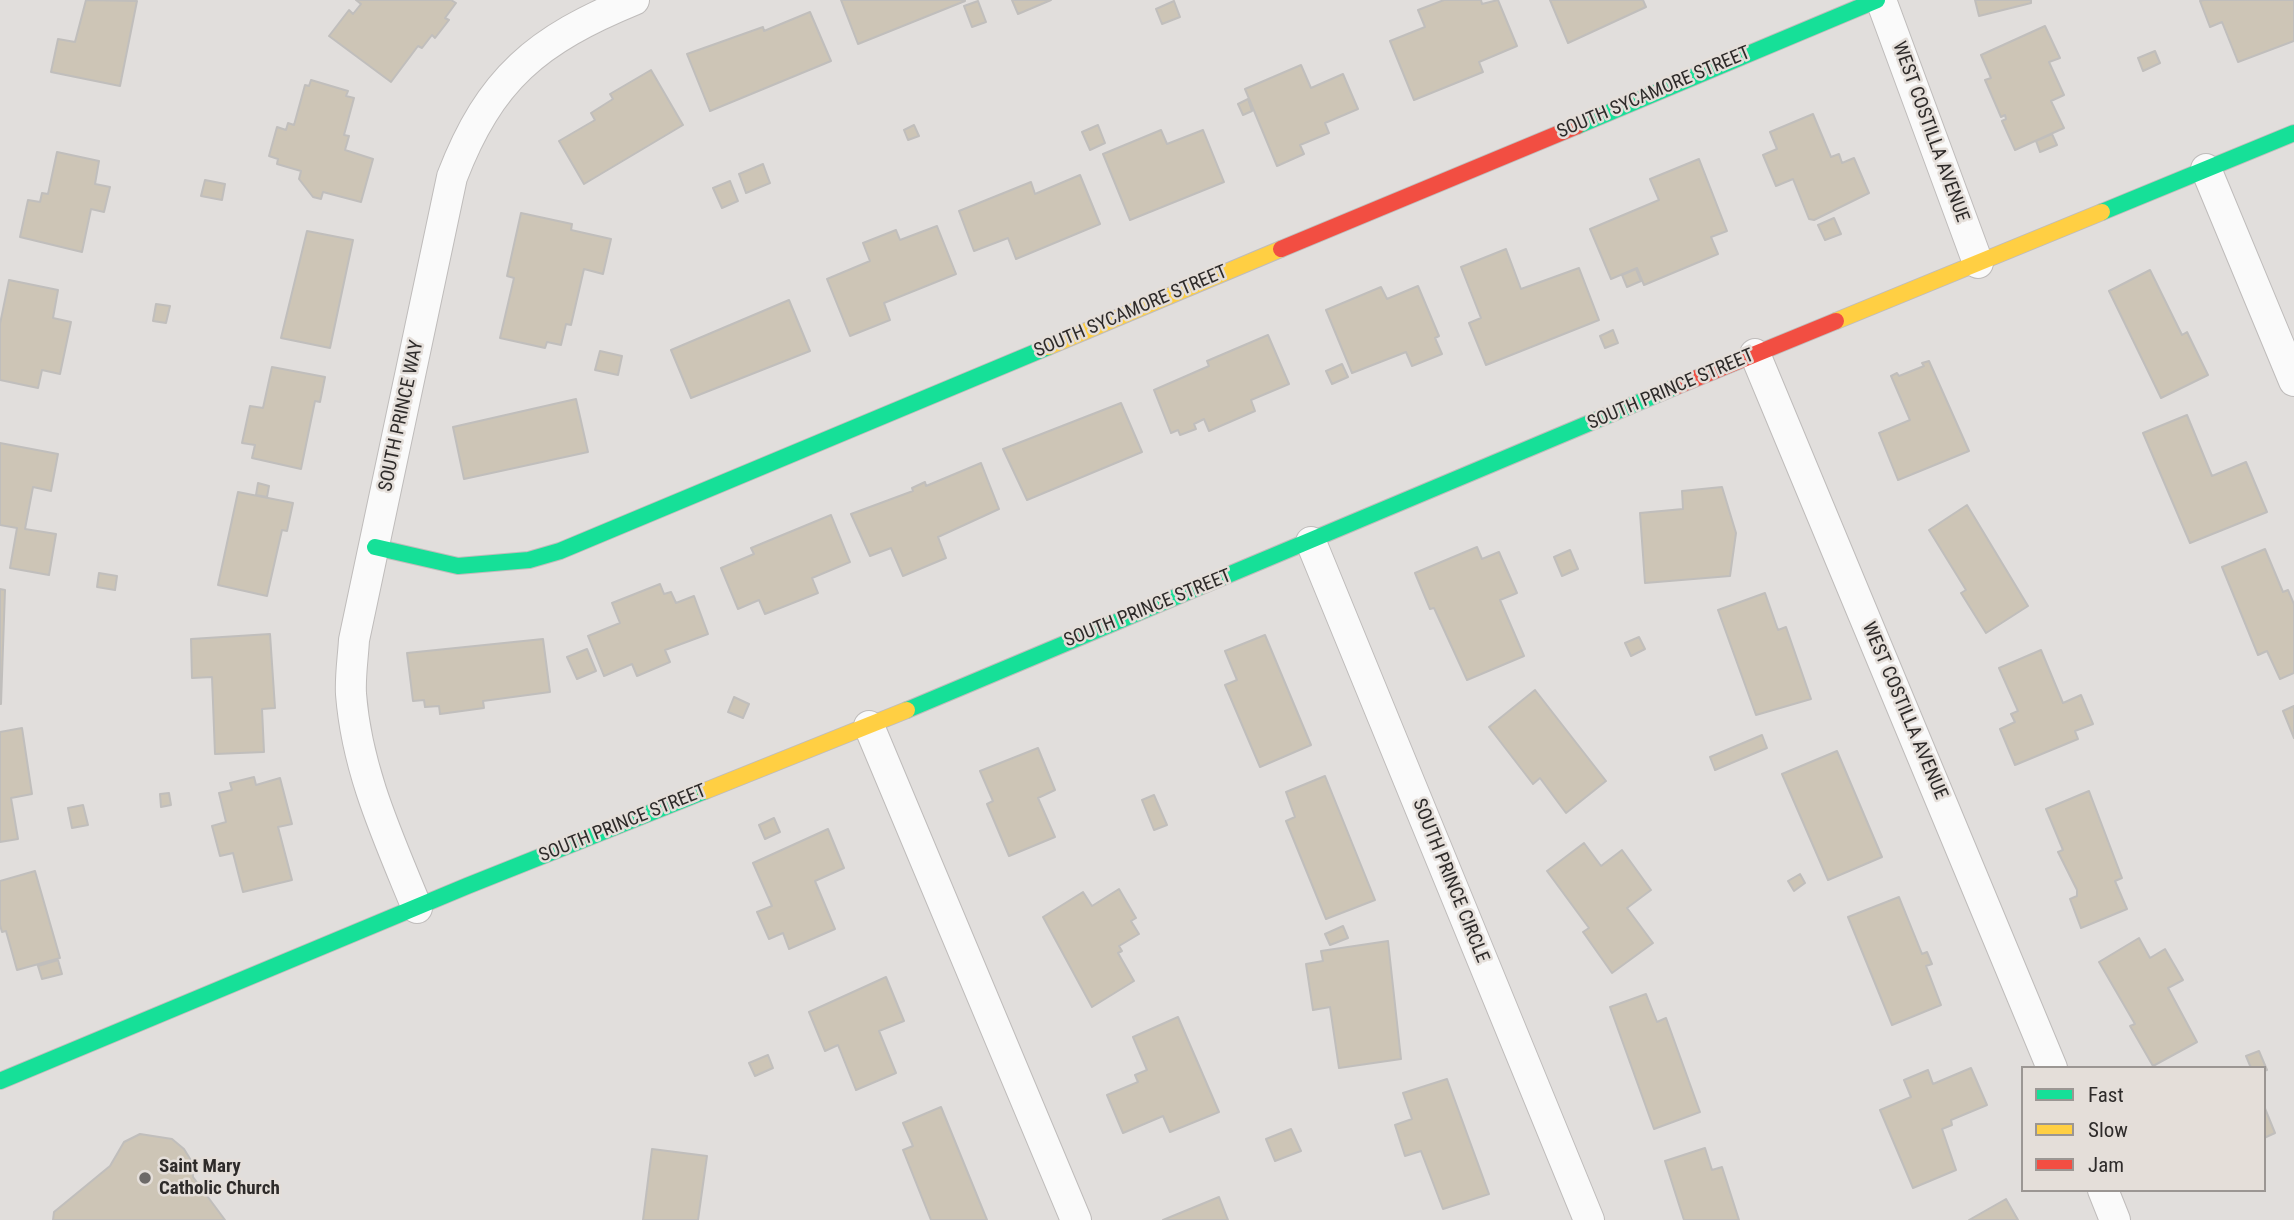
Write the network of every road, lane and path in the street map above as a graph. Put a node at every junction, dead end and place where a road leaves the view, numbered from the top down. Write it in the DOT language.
graph roads {
  1 [pos="634,0"];
  2 [pos="1879,0"];
  3 [pos="2294,133"];
  4 [pos="2206,169"];
  5 [pos="1978,263"];
  6 [pos="1755,354"];
  7 [pos="2294,380"];
  8 [pos="1311,542"];
  9 [pos="374,547"];
  10 [pos="869,726"];
  11 [pos="417,908"];
  12 [pos="2051,1066"];
  13 [pos="0,1081"];
  14 [pos="2104,1192"];
  15 [pos="1076,1220"];
  16 [pos="1589,1220"];
  17 [pos="2115,1220"];
  1 -- 9 [label="street, SOUTH PRINCE WAY"];
  2 -- 5 [label="street, WEST COSTILLA AVENUE"];
  2 -- 9 [label="street, SOUTH SYCAMORE STREET"];
  3 -- 4 [label="street, SOUTH PRINCE STREET"];
  4 -- 5 [label="street, SOUTH PRINCE STREET"];
  4 -- 7 [label="street"];
  5 -- 6 [label="street, SOUTH PRINCE STREET"];
  6 -- 8 [label="street, SOUTH PRINCE STREET"];
  6 -- 12 [label="street, WEST COSTILLA AVENUE"];
  8 -- 10 [label="street, SOUTH PRINCE STREET"];
  8 -- 16 [label="street, SOUTH PRINCE CIRCLE"];
  9 -- 11 [label="street, SOUTH PRINCE WAY"];
  10 -- 11 [label="street, SOUTH PRINCE STREET"];
  10 -- 15 [label="street"];
  11 -- 13 [label="street, SOUTH PRINCE STREET"];
  14 -- 17 [label="street"];
}
